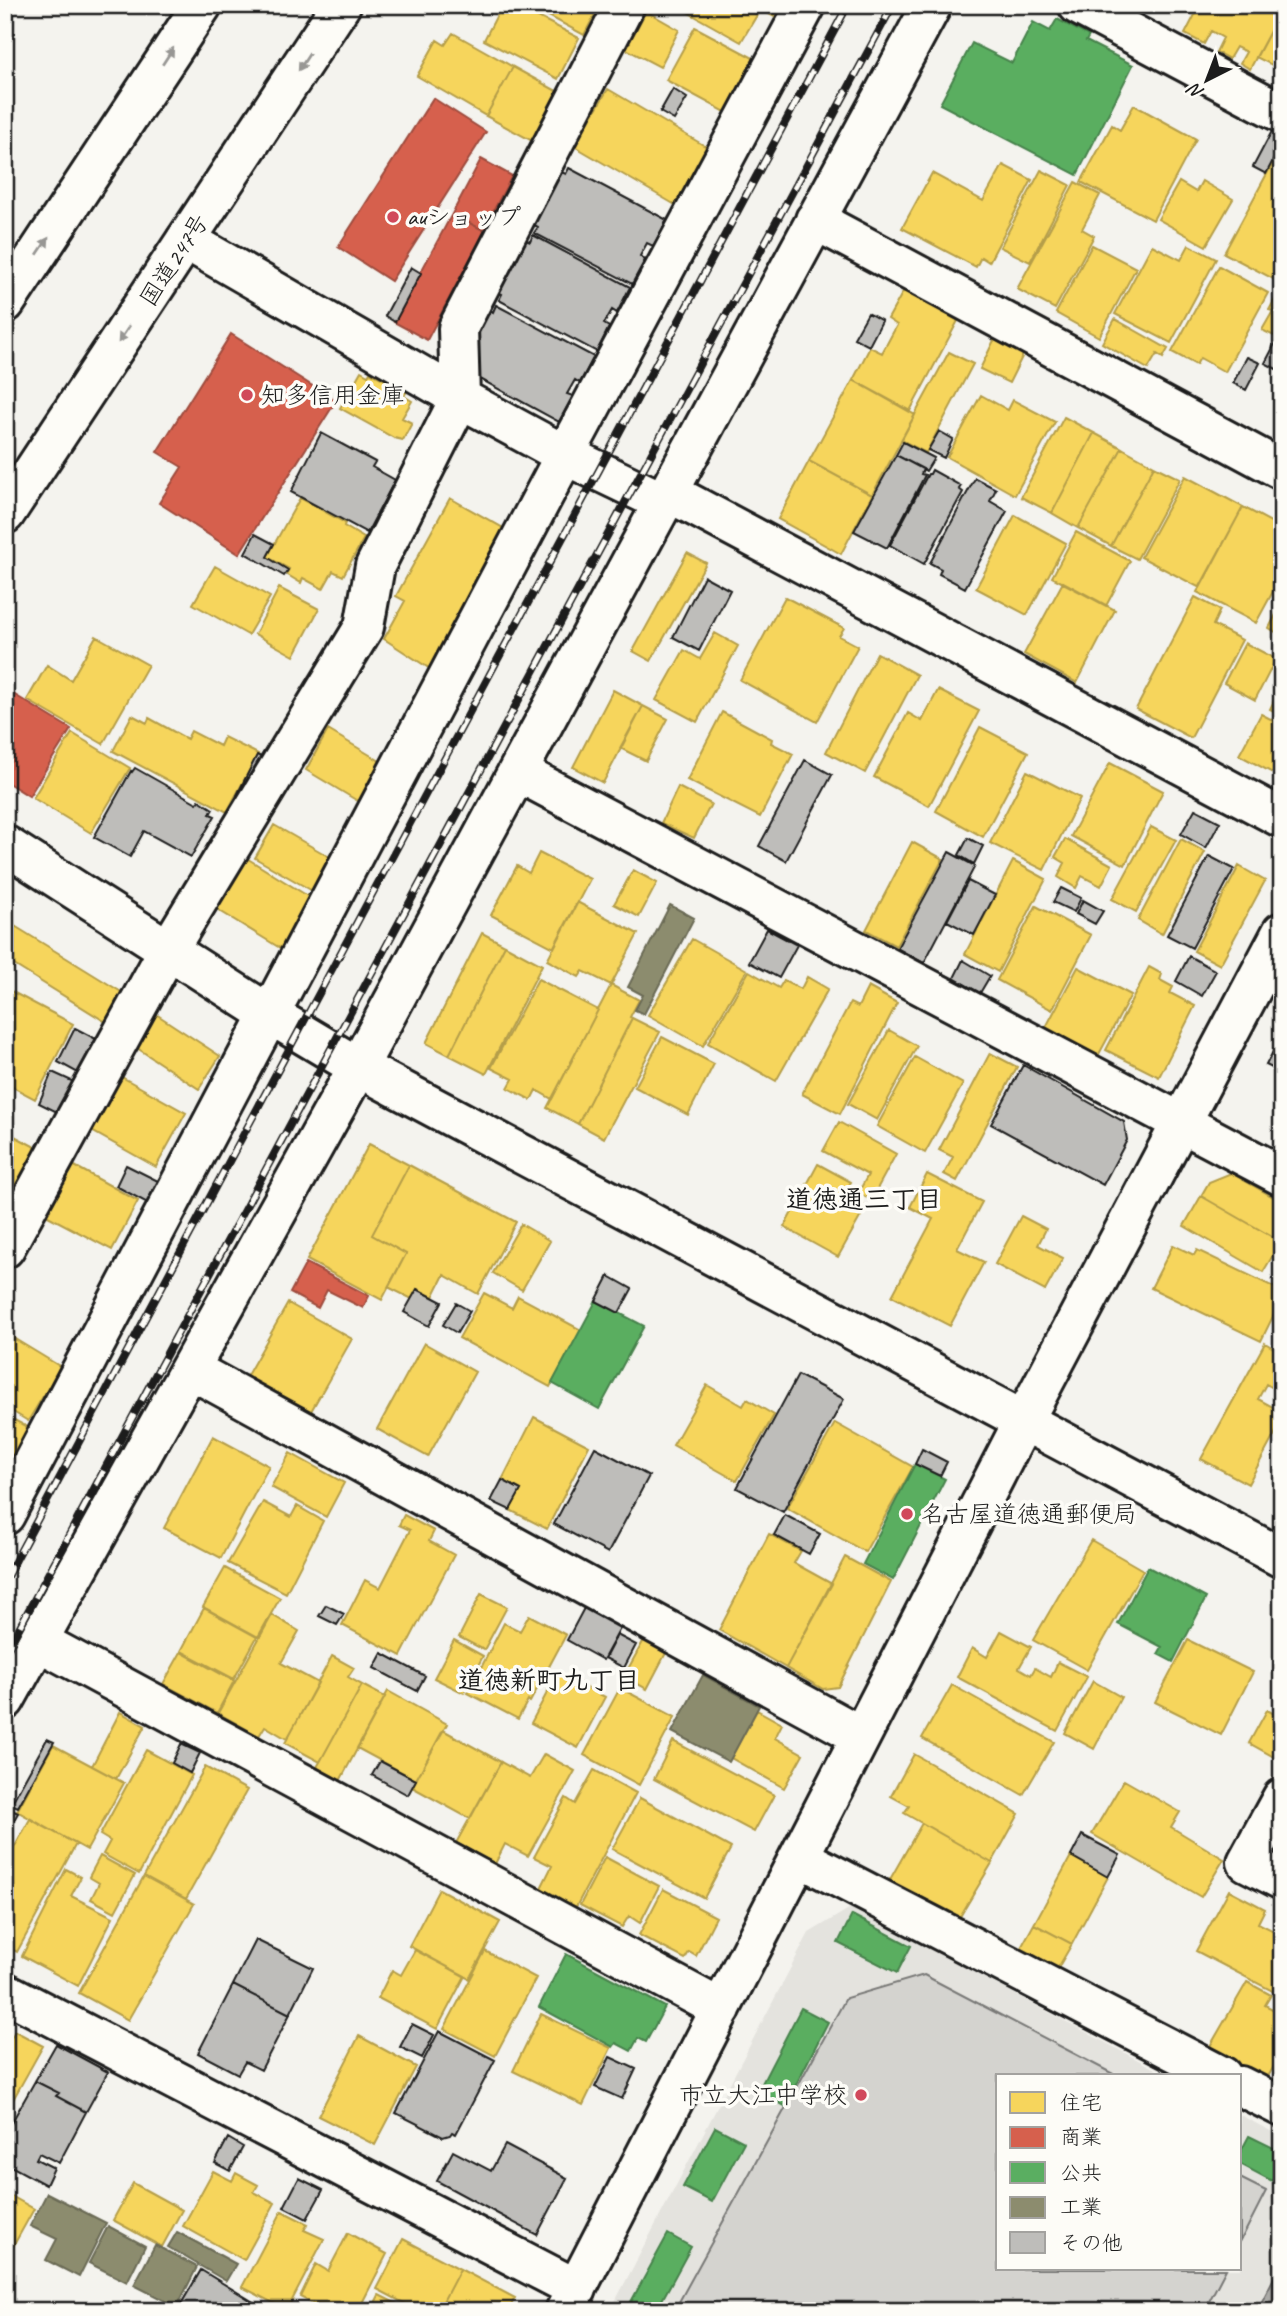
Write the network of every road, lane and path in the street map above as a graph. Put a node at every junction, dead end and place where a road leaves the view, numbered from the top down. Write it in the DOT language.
graph roads {
  1 [pos="202,5"];
  2 [pos="341,5"];
  3 [pos="625,5"];
  4 [pos="806,5"];
  5 [pos="932,5"];
  6 [pos="1078,5"];
  7 [pos="1282,113"];
  8 [pos="816,220"];
  9 [pos="186,240"];
  10 [pos="5,303"];
  11 [pos="460,398"];
  12 [pos="565,455"];
  13 [pos="1282,470"];
  14 [pos="666,497"];
  15 [pos="5,514"];
  16 [pos="518,772"];
  17 [pos="1282,818"];
  18 [pos="5,845"];
  19 [pos="1282,932"];
  20 [pos="168,950"];
  21 [pos="269,1014"];
  22 [pos="358,1067"];
  23 [pos="1181,1123"];
  24 [pos="1282,1176"];
  25 [pos="5,1248"];
  26 [pos="190,1368"];
  27 [pos="1024,1420"];
  28 [pos="5,1515"];
  29 [pos="1282,1558"];
  30 [pos="38,1641"];
  31 [pos="5,1700"];
  32 [pos="861,1736"];
  33 [pos="1282,1798"];
  34 [pos="799,1857"];
  35 [pos="1282,1881"];
  36 [pos="5,1992"];
  37 [pos="721,2009"];
  38 [pos="1218,2074"];
  39 [pos="1242,2087"];
  40 [pos="1282,2107"];
  41 [pos="571,2300"];
  10 -- 1 [label="main road, one-way"];
  2 -- 9 [label="main road, 国道247号, one-way"];
  3 -- 11 [label="main road"];
  4 -- 12 [label="main road"];
  5 -- 8 [label="main road"];
  6 -- 7 [label="main road"];
  8 -- 13 [label="main road"];
  8 -- 14 [label="main road"];
  9 -- 11 [label="main road"];
  9 -- 15 [label="main road, 国道247号, one-way"];
  11 -- 12 [label="main road"];
  11 -- 20 [label="main road"];
  12 -- 14 [label="main road"];
  12 -- 21 [label="main road"];
  14 -- 16 [label="main road"];
  14 -- 17 [label="main road"];
  16 -- 22 [label="main road"];
  16 -- 23 [label="main road"];
  18 -- 20 [label="main road"];
  19 -- 23 [label="main road"];
  20 -- 21 [label="main road"];
  20 -- 25 [label="main road"];
  21 -- 22 [label="main road"];
  21 -- 28 [label="main road"];
  22 -- 26 [label="main road"];
  22 -- 27 [label="main road"];
  23 -- 24 [label="main road"];
  23 -- 27 [label="main road"];
  26 -- 30 [label="main road"];
  26 -- 32 [label="main road"];
  27 -- 29 [label="main road"];
  27 -- 32 [label="main road"];
  30 -- 31 [label="main road"];
  30 -- 37 [label="main road"];
  32 -- 34 [label="main road"];
  33 -- 35 [label="main road"];
  34 -- 37 [label="main road"];
  34 -- 38 [label="main road"];
  36 -- 41 [label="main road"];
  37 -- 41 [label="main road"];
  39 -- 40 [label="main road"];
}
